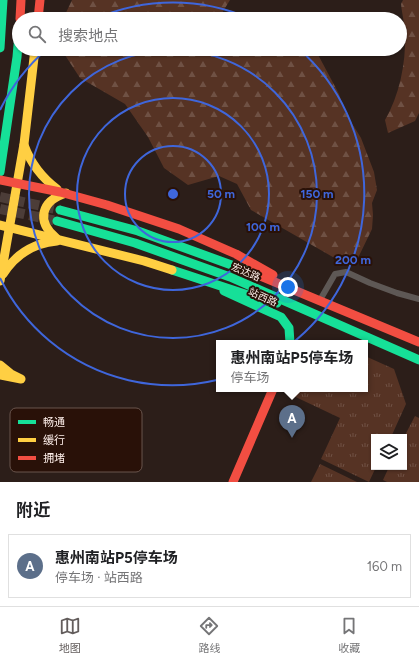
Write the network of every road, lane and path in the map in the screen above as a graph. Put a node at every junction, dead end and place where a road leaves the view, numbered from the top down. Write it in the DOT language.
graph roads {
  1 [pos="3,0"];
  2 [pos="21,0"];
  3 [pos="40,0"];
  4 [pos="20,12"];
  5 [pos="39,12"];
  6 [pos="2,17"];
  7 [pos="0,27"];
  8 [pos="0,48"];
  9 [pos="17,56"];
  10 [pos="34,56"];
  11 [pos="24,144"];
  12 [pos="0,172"];
  13 [pos="0,180"];
  14 [pos="18,183"];
  15 [pos="70,194"];
  16 [pos="60,210"];
  17 [pos="57,222"];
  18 [pos="5,226"];
  19 [pos="62,240"];
  20 [pos="0,279"];
  21 [pos="211,283"];
  22 [pos="306,294"];
  23 [pos="419,299"];
  24 [pos="320,300"];
  25 [pos="300,307"];
  26 [pos="290,340"];
  27 [pos="419,342"];
  28 [pos="419,360"];
  29 [pos="0,365"];
  30 [pos="0,375"];
  31 [pos="272,392"];
  32 [pos="233,482"];
  1 -- 6 [label="main road"];
  2 -- 4 [label="main road"];
  3 -- 5 [label="main road"];
  6 -- 7 [label="main road"];
  6 -- 8 [label="main road"];
  9 -- 12 [label="main road"];
  10 -- 11 [label="main road"];
  11 -- 14 [label="main road"];
  11 -- 15 [label="main road"];
  13 -- 14 [label="main road"];
  14 -- 15 [label="main road"];
  14 -- 18 [label="main road"];
  15 -- 19 [label="main road"];
  15 -- 22 [label="main road"];
  16 -- 22 [label="main road, 宏达路"];
  17 -- 25 [label="main road, 宏达路"];
  18 -- 19 [label="main road"];
  18 -- 20 [label="main road"];
  19 -- 20 [label="main road"];
  19 -- 21 [label="main road"];
  21 -- 25 [label="main road"];
  21 -- 26 [label="main road, 站西路"];
  22 -- 24 [label="main road, 宏达路"];
  23 -- 24 [label="street"];
  24 -- 27 [label="main road, 宏达路"];
  25 -- 28 [label="main road, 宏达路"];
  29 -- 30 [label="main road"];
  31 -- 32 [label="main road"];
}
